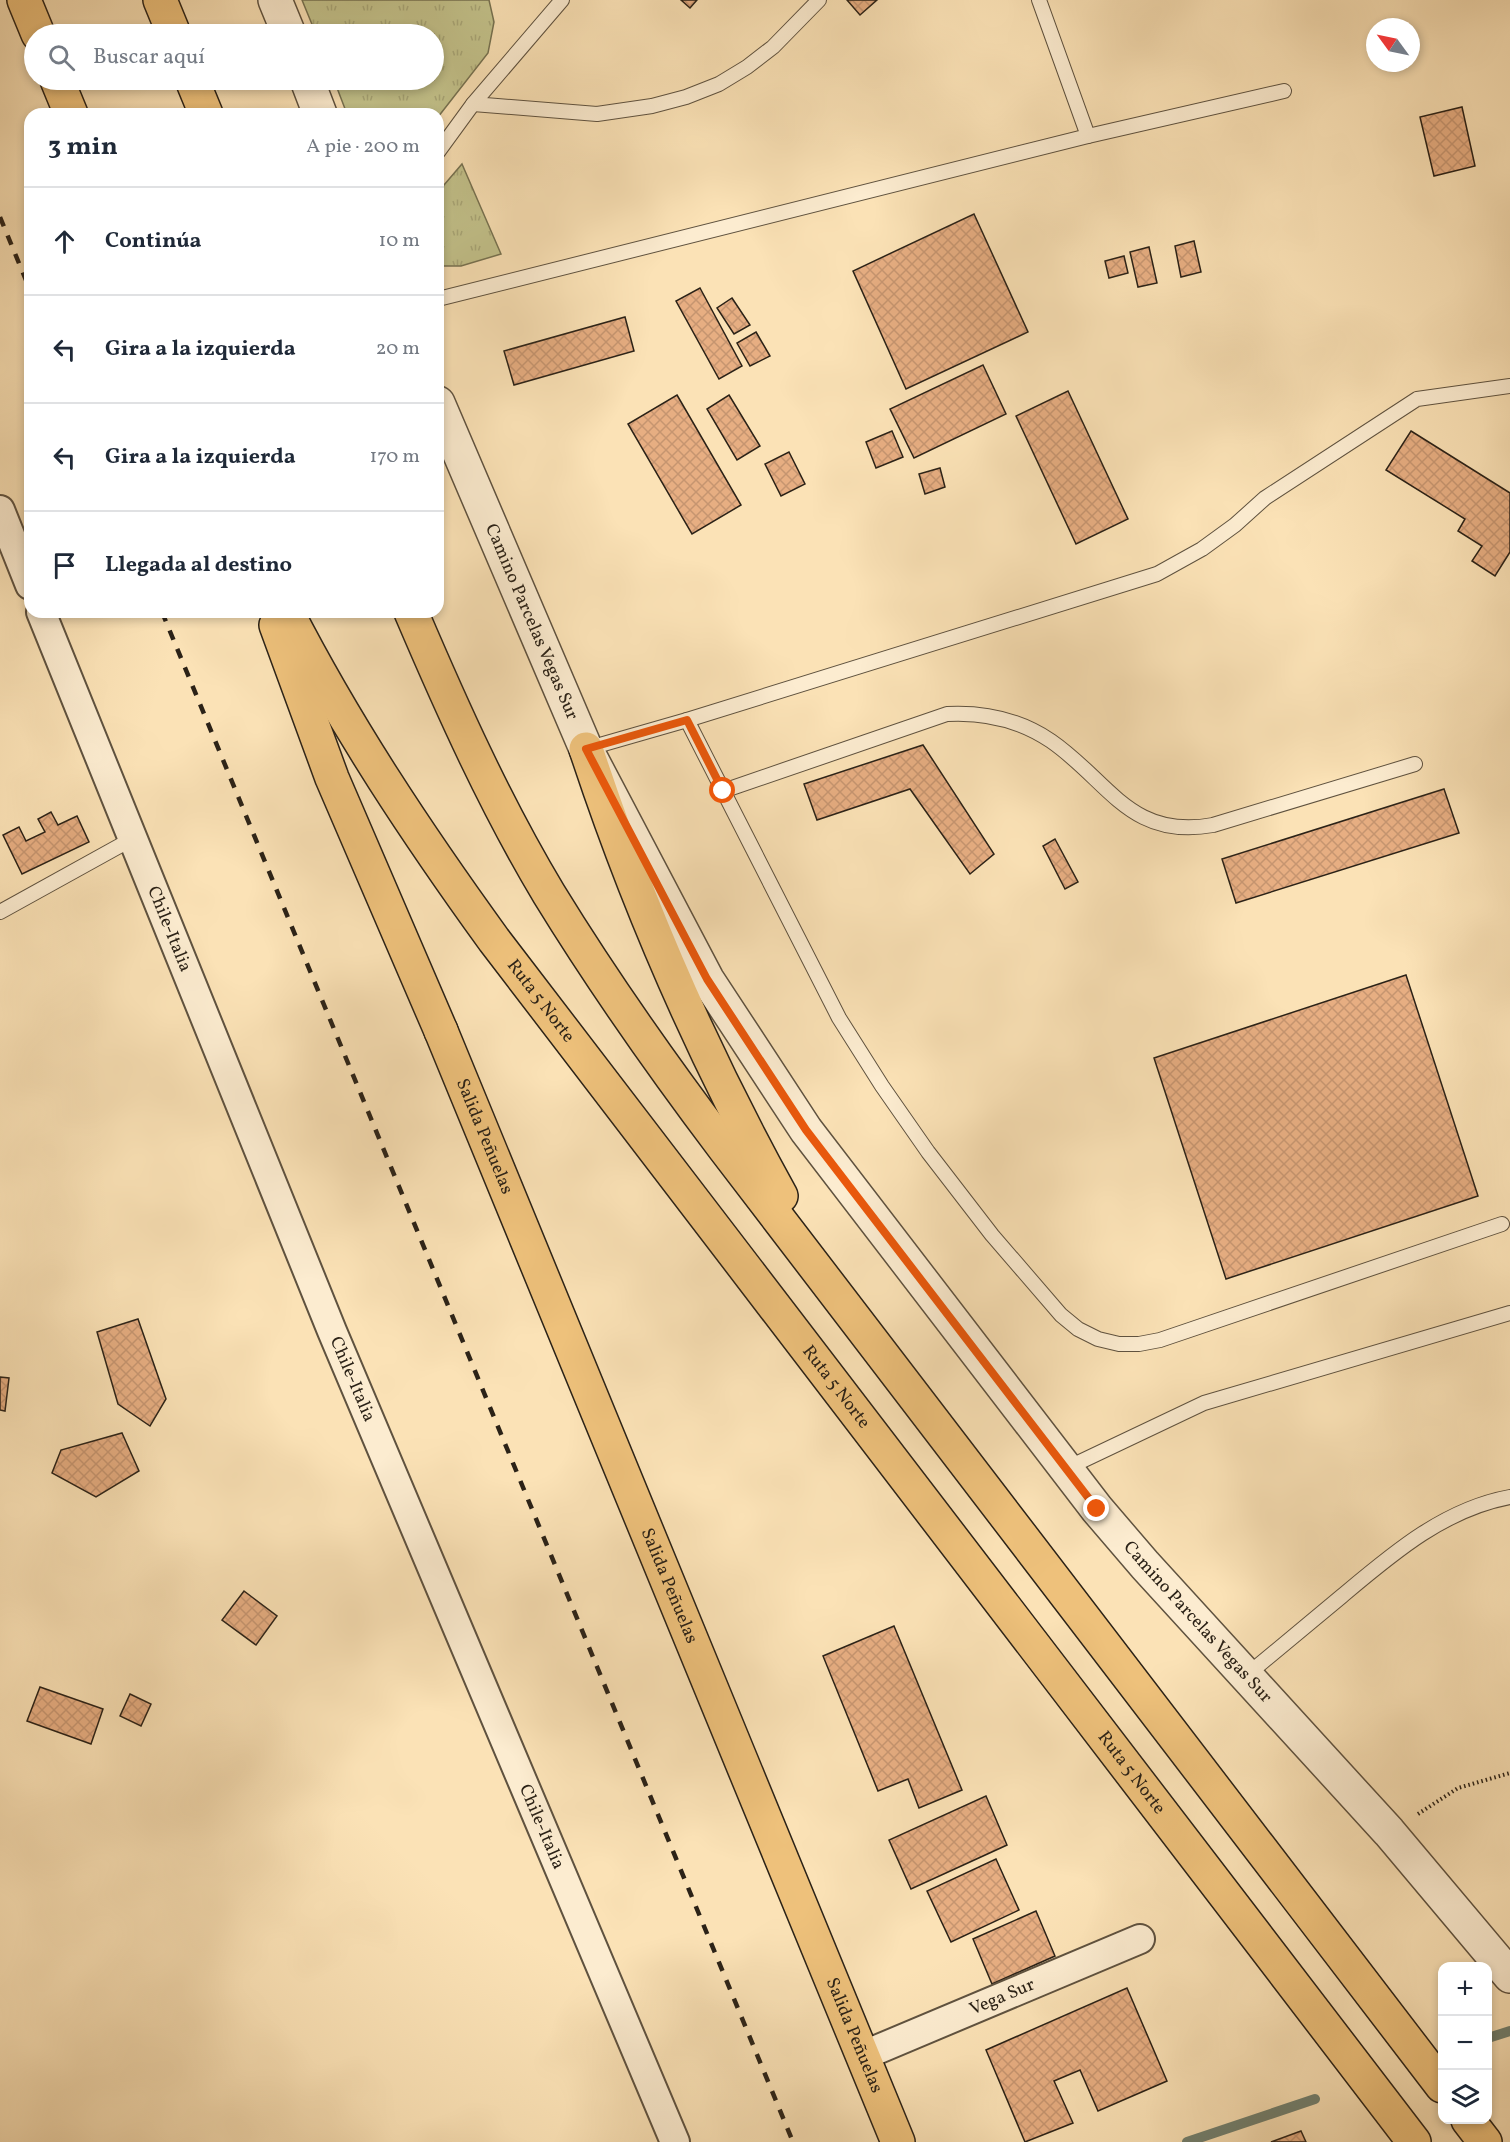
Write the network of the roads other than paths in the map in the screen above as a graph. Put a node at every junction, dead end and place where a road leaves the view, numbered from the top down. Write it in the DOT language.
graph roads {
  1 [pos="24,0"];
  2 [pos="160,0"];
  3 [pos="275,0"];
  4 [pos="562,0"];
  5 [pos="819,0"];
  6 [pos="1039,0"];
  7 [pos="34,24"];
  8 [pos="170,24"];
  9 [pos="285,24"];
  10 [pos="61,90"];
  11 [pos="196,90"];
  12 [pos="311,90"];
  13 [pos="1284,91"];
  14 [pos="473,104"];
  15 [pos="69,108"];
  16 [pos="204,108"];
  17 [pos="318,108"];
  18 [pos="1088,136"];
  19 [pos="444,144"];
  20 [pos="444,297"];
  21 [pos="1510,386"];
  22 [pos="444,417"];
  23 [pos="0,510"];
  24 [pos="24,570"];
  25 [pos="43,618"];
  26 [pos="274,618"];
  27 [pos="290,618"];
  28 [pos="414,618"];
  29 [pos="687,720"];
  30 [pos="586,749"];
  31 [pos="1415,764"];
  32 [pos="723,791"];
  33 [pos="132,839"];
  34 [pos="0,912"];
  35 [pos="1502,1224"];
  36 [pos="833,1290"];
  37 [pos="1510,1313"];
  38 [pos="1065,1469"];
  39 [pos="1510,1497"];
  40 [pos="1247,1675"];
  41 [pos="1140,1939"];
  42 [pos="1510,1976"];
  43 [pos="862,2056"];
  44 [pos="1438,2079"];
  45 [pos="1471,2124"];
  46 [pos="675,2142"];
  47 [pos="898,2142"];
  48 [pos="1414,2142"];
  49 [pos="1485,2142"];
  1 -- 7 [label="main road"];
  2 -- 8 [label="main road"];
  3 -- 9 [label="street"];
  4 -- 14 [label="lane"];
  5 -- 14 [label="lane"];
  6 -- 18 [label="lane"];
  10 -- 15 [label="main road"];
  11 -- 16 [label="main road"];
  12 -- 17 [label="street"];
  13 -- 18 [label="lane"];
  14 -- 19 [label="lane"];
  18 -- 20 [label="lane"];
  21 -- 29 [label="lane"];
  22 -- 30 [label="street, Camino Parcelas Vegas Sur"];
  23 -- 24 [label="street"];
  25 -- 33 [label="street, Chile-Italia"];
  26 -- 43 [label="main road, Salida Peñuelas"];
  27 -- 48 [label="main road, Ruta 5 Norte"];
  28 -- 36 [label="main road"];
  29 -- 30 [label="lane"];
  29 -- 32 [label="lane"];
  30 -- 36 [label="main road"];
  30 -- 38 [label="street, Camino Parcelas Vegas Sur"];
  31 -- 32 [label="lane"];
  32 -- 35 [label="lane"];
  33 -- 34 [label="lane"];
  33 -- 46 [label="street, Chile-Italia"];
  36 -- 44 [label="main road"];
  37 -- 38 [label="lane"];
  38 -- 40 [label="street, Camino Parcelas Vegas Sur"];
  39 -- 40 [label="lane"];
  40 -- 42 [label="street, Camino Parcelas Vegas Sur"];
  41 -- 43 [label="street, Vega Sur"];
  43 -- 47 [label="main road, Salida Peñuelas"];
  45 -- 49 [label="main road"];
}
